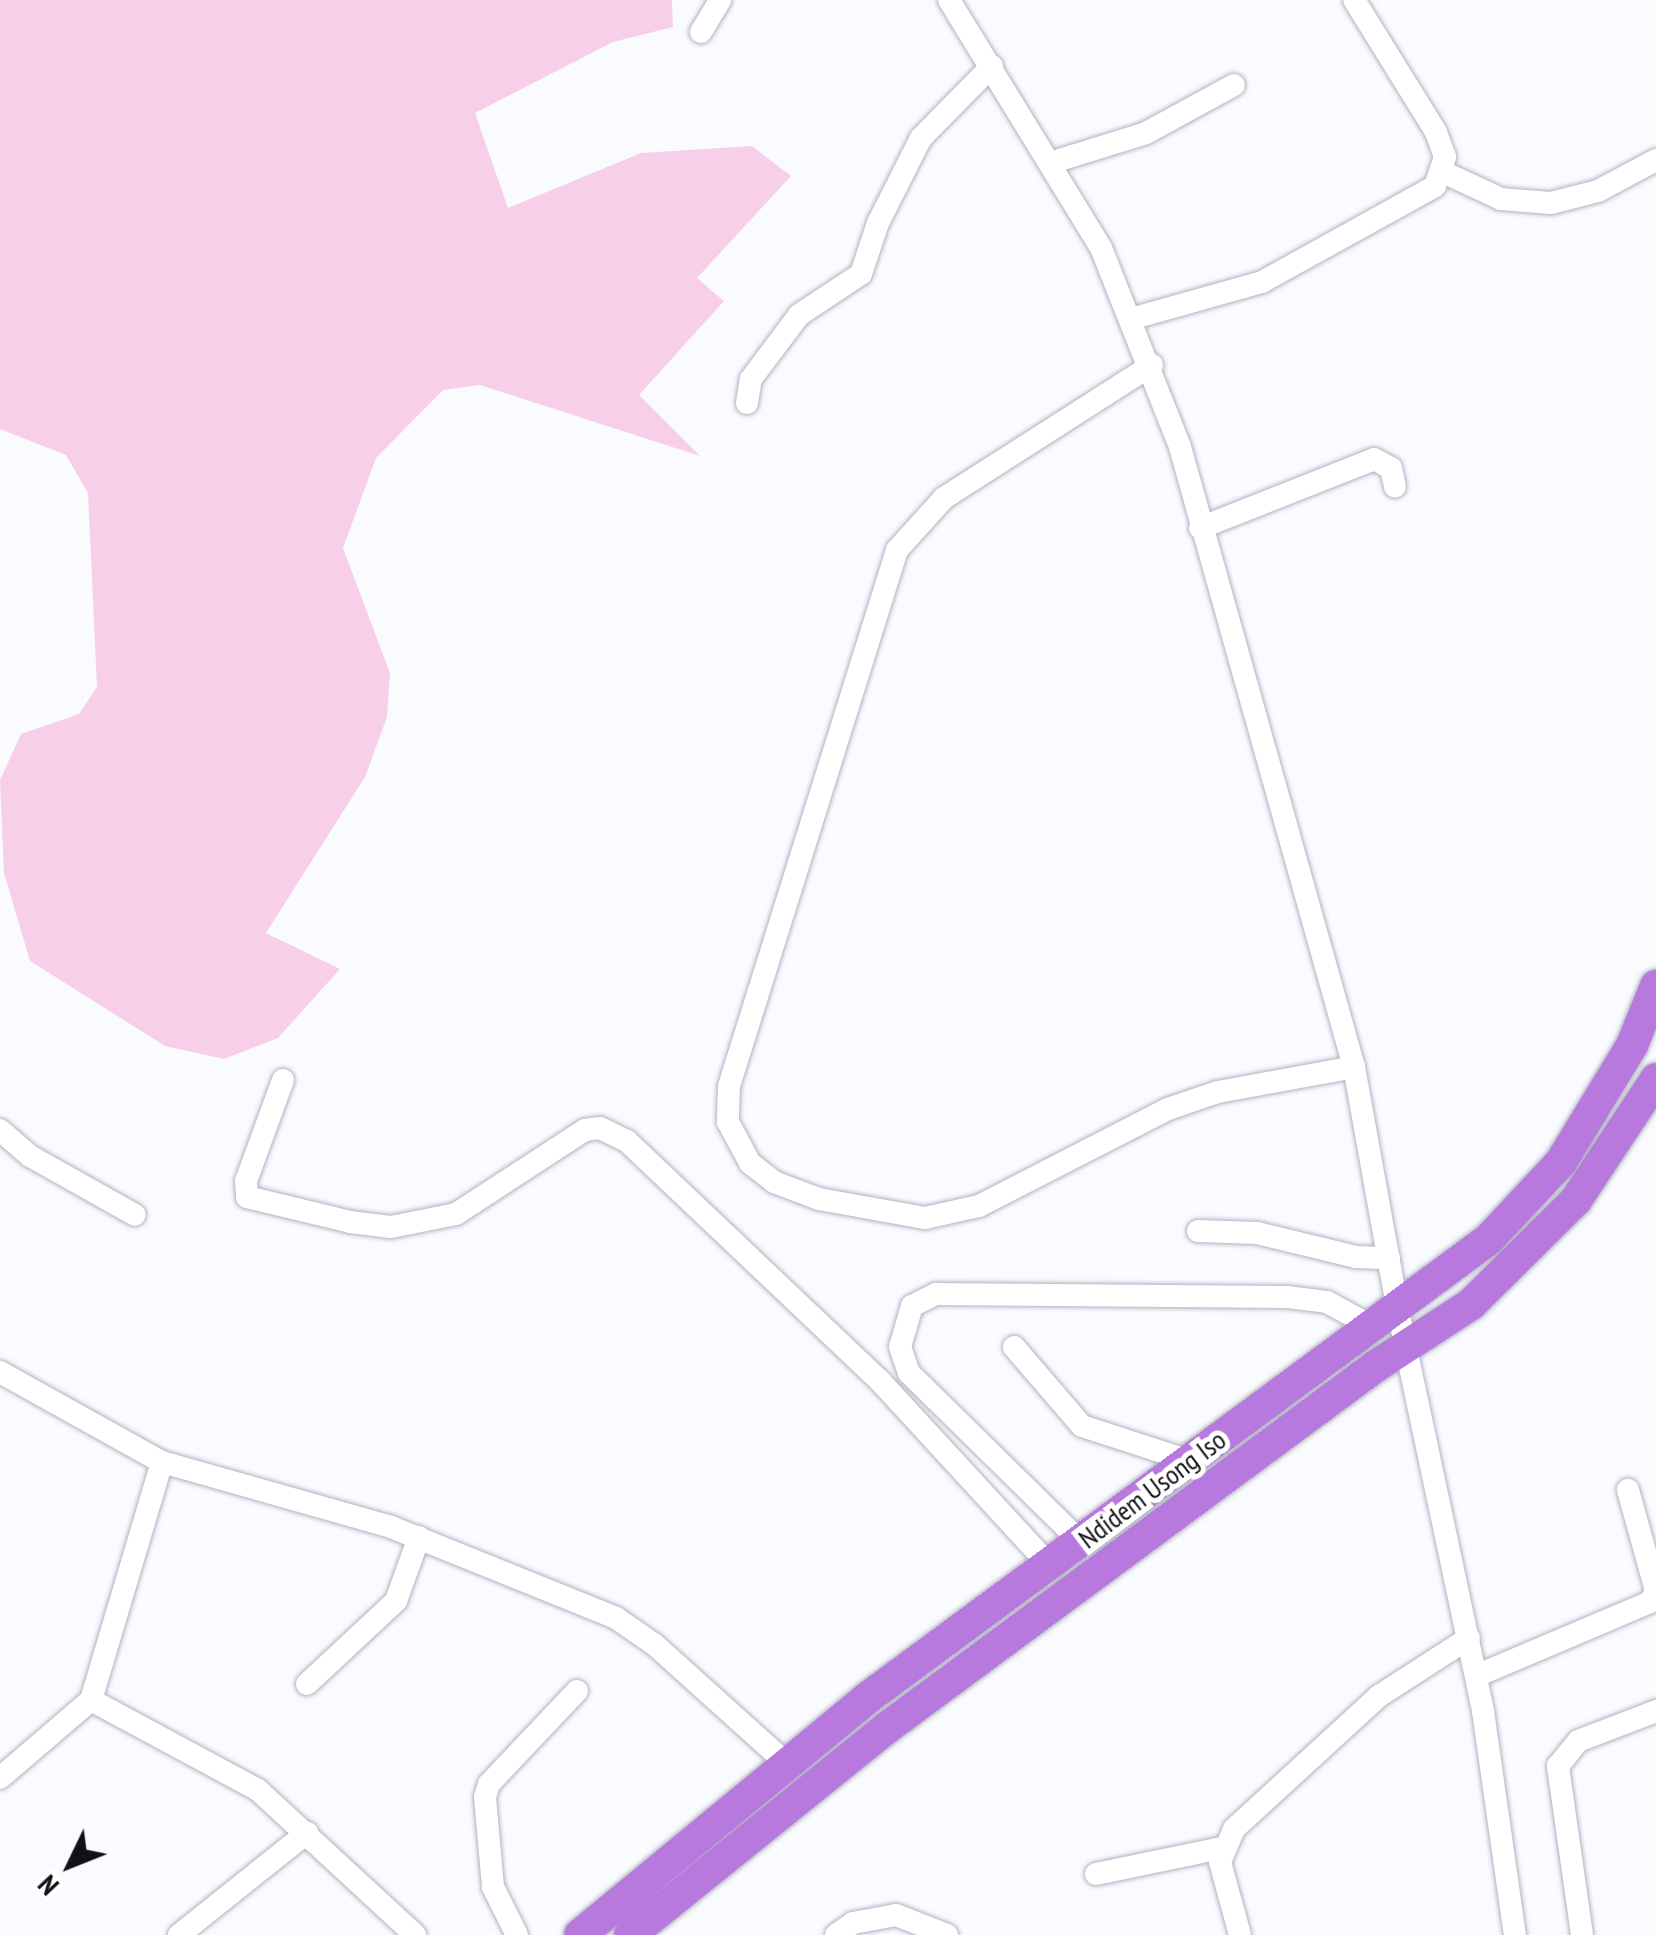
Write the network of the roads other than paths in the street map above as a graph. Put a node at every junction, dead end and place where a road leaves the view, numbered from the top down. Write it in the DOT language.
graph roads {
  1 [pos="720,0"];
  2 [pos="950,0"];
  3 [pos="1365,4"];
  4 [pos="700,32"];
  5 [pos="992,66"];
  6 [pos="1234,85"];
  7 [pos="1656,160"];
  8 [pos="1053,162"];
  9 [pos="1443,172"];
  10 [pos="1134,318"];
  11 [pos="1152,365"];
  12 [pos="747,403"];
  13 [pos="1395,487"];
  14 [pos="1200,528"];
  15 [pos="1656,986"];
  16 [pos="1354,1067"];
  17 [pos="282,1080"];
  18 [pos="1652,1094"];
  19 [pos="0,1130"];
  20 [pos="135,1216"];
  21 [pos="1198,1232"];
  22 [pos="1389,1258"];
  23 [pos="1397,1306"];
  24 [pos="1370,1326"];
  25 [pos="1014,1347"];
  26 [pos="1408,1348"];
  27 [pos="0,1372"];
  28 [pos="1190,1461"];
  29 [pos="162,1462"];
  30 [pos="1628,1490"];
  31 [pos="419,1537"];
  32 [pos="1082,1543"];
  33 [pos="1050,1566"];
  34 [pos="1469,1638"];
  35 [pos="1476,1676"];
  36 [pos="307,1684"];
  37 [pos="577,1691"];
  38 [pos="91,1700"];
  39 [pos="1656,1711"];
  40 [pos="786,1762"];
  41 [pos="0,1778"];
  42 [pos="307,1832"];
  43 [pos="1221,1848"];
  44 [pos="1096,1874"];
  45 [pos="179,1935"];
  46 [pos="415,1935"];
  47 [pos="517,1935"];
  48 [pos="580,1935"];
  49 [pos="630,1935"];
  50 [pos="836,1935"];
  51 [pos="948,1935"];
  52 [pos="1240,1935"];
  53 [pos="1515,1935"];
  54 [pos="1582,1935"];
  1 -- 4 [label="street"];
  2 -- 5 [label="street"];
  3 -- 9 [label="street"];
  5 -- 8 [label="street"];
  5 -- 12 [label="street"];
  6 -- 8 [label="street"];
  7 -- 9 [label="street"];
  8 -- 10 [label="street"];
  9 -- 10 [label="street"];
  10 -- 11 [label="street"];
  11 -- 14 [label="street"];
  11 -- 16 [label="street"];
  13 -- 14 [label="street"];
  14 -- 16 [label="street"];
  15 -- 23 [label="highway, Ndidem Usong Iso"];
  16 -- 22 [label="street"];
  17 -- 33 [label="street"];
  18 -- 26 [label="highway, Ndidem Usong Iso"];
  19 -- 20 [label="street"];
  21 -- 22 [label="street"];
  22 -- 23 [label="street"];
  23 -- 24 [label="highway, Ndidem Usong Iso"];
  23 -- 26 [label="street"];
  24 -- 28 [label="highway, Ndidem Usong Iso"];
  24 -- 32 [label="street"];
  25 -- 28 [label="street"];
  26 -- 34 [label="street"];
  26 -- 49 [label="highway, Ndidem Usong Iso"];
  27 -- 29 [label="street"];
  28 -- 32 [label="highway, Ndidem Usong Iso"];
  29 -- 31 [label="street"];
  29 -- 38 [label="street"];
  30 -- 35 [label="street"];
  31 -- 36 [label="street"];
  31 -- 40 [label="street"];
  32 -- 33 [label="highway, Ndidem Usong Iso"];
  33 -- 40 [label="highway, Ndidem Usong Iso"];
  34 -- 35 [label="street"];
  34 -- 43 [label="street"];
  35 -- 53 [label="street"];
  37 -- 47 [label="street"];
  38 -- 41 [label="street"];
  38 -- 42 [label="street"];
  39 -- 54 [label="street"];
  40 -- 48 [label="highway, Ndidem Usong Iso"];
  42 -- 45 [label="street"];
  42 -- 46 [label="street"];
  43 -- 44 [label="street"];
  43 -- 52 [label="street"];
  50 -- 51 [label="street"];
}
